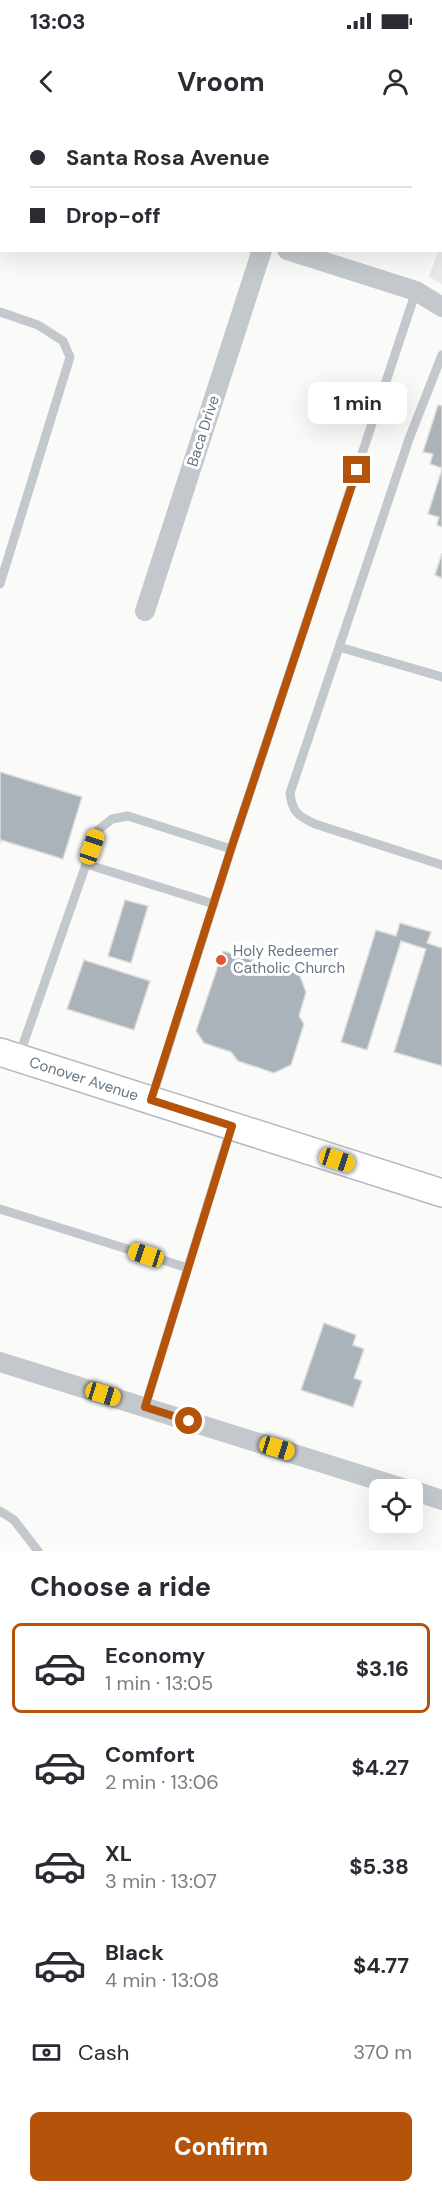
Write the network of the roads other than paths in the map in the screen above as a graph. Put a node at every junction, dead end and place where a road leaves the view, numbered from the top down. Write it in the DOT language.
graph roads {
  1 [pos="261,252"];
  2 [pos="292,252"];
  3 [pos="416,291"];
  4 [pos="442,307"];
  5 [pos="0,312"];
  6 [pos="442,355"];
  7 [pos="0,584"];
  8 [pos="144,611"];
  9 [pos="339,647"];
  10 [pos="442,677"];
  11 [pos="231,849"];
  12 [pos="86,864"];
  13 [pos="442,864"];
  14 [pos="214,904"];
  15 [pos="9,1055"];
  16 [pos="151,1100"];
  17 [pos="232,1126"];
  18 [pos="442,1193"];
  19 [pos="0,1209"];
  20 [pos="188,1269"];
  21 [pos="0,1362"];
  22 [pos="145,1407"];
  23 [pos="376,1479"];
  24 [pos="423,1494"];
  25 [pos="442,1500"];
  26 [pos="0,1511"];
  27 [pos="38,1551"];
  1 -- 8 [label="street, Baca Drive"];
  2 -- 3 [label="street"];
  3 -- 4 [label="street"];
  3 -- 11 [label="lane"];
  5 -- 7 [label="lane"];
  6 -- 9 [label="lane"];
  9 -- 10 [label="lane"];
  9 -- 13 [label="lane"];
  11 -- 12 [label="lane"];
  11 -- 14 [label="lane"];
  12 -- 14 [label="lane"];
  12 -- 15 [label="lane"];
  14 -- 16 [label="lane"];
  15 -- 16 [label="street, Conover Avenue"];
  16 -- 17 [label="street, Conover Avenue"];
  17 -- 18 [label="street, Conover Avenue"];
  17 -- 20 [label="lane"];
  19 -- 20 [label="lane"];
  20 -- 22 [label="lane"];
  21 -- 22 [label="street"];
  22 -- 23 [label="street"];
  24 -- 25 [label="street"];
  26 -- 27 [label="lane"];
}
